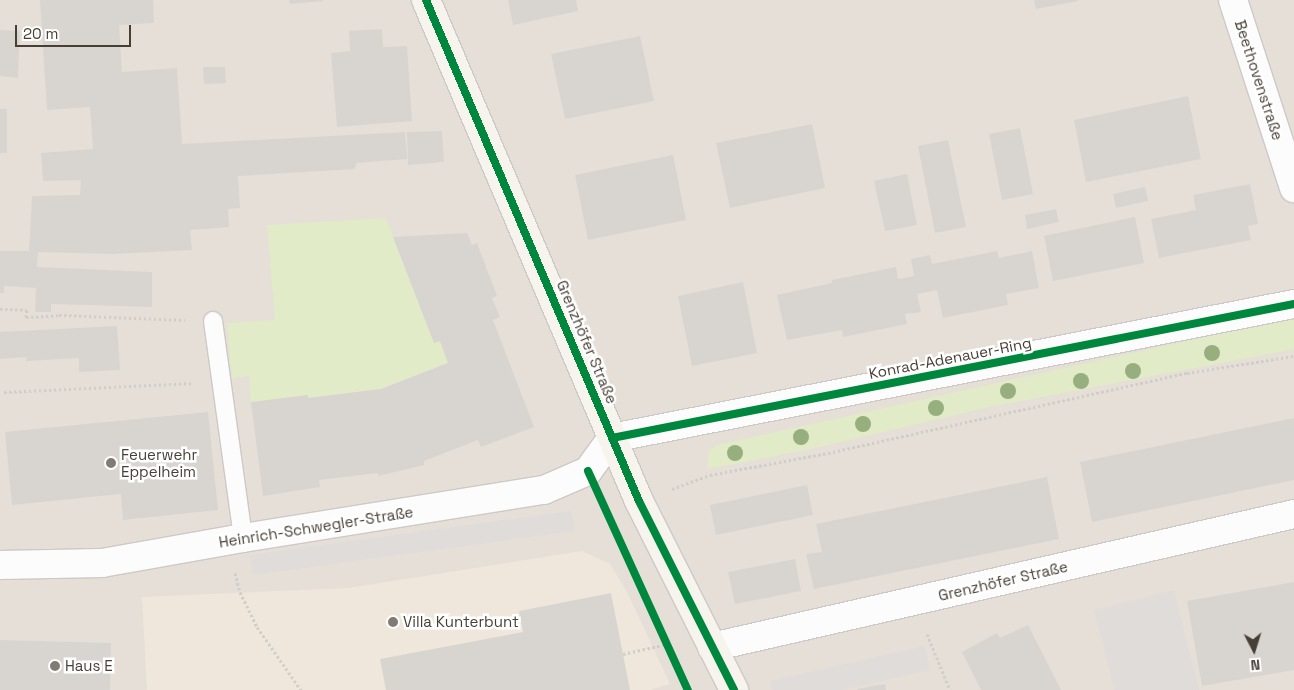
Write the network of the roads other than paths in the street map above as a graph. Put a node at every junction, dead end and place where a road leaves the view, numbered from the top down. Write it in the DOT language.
graph roads {
  1 [pos="426,0"];
  2 [pos="1232,0"];
  3 [pos="1294,188"];
  4 [pos="1294,304"];
  5 [pos="213,321"];
  6 [pos="612,438"];
  7 [pos="1294,514"];
  8 [pos="234,540"];
  9 [pos="0,565"];
  10 [pos="712,647"];
  11 [pos="734,690"];
  1 -- 6 [label="street, Grenzhöfer Straße"];
  2 -- 3 [label="street, Beethovenstraße"];
  4 -- 6 [label="street, Konrad-Adenauer-Ring"];
  5 -- 8 [label="lane"];
  6 -- 8 [label="street, Heinrich-Schwegler-Straße"];
  6 -- 10 [label="street, Grenzhöfer Straße"];
  7 -- 10 [label="street, Grenzhöfer Straße"];
  8 -- 9 [label="street, Heinrich-Schwegler-Straße"];
  10 -- 11 [label="street, Grenzhöfer Straße"];
}
